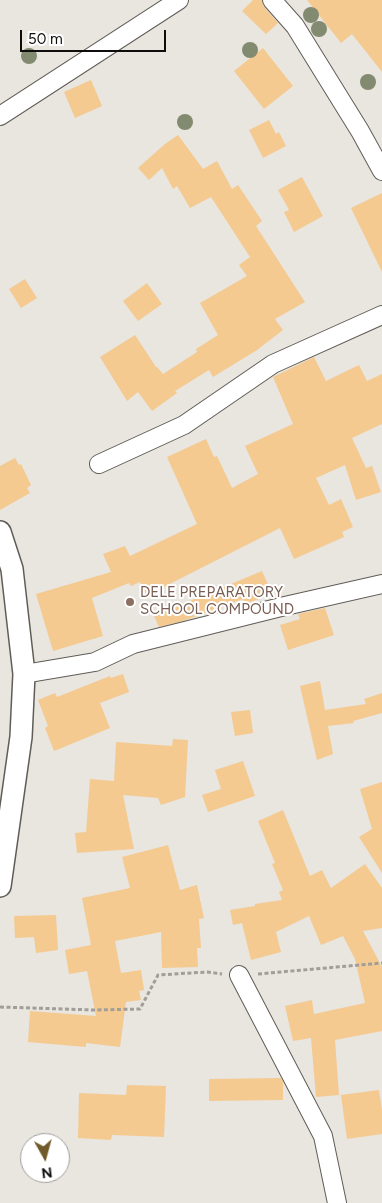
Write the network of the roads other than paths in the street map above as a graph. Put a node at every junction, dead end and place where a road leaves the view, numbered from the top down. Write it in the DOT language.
graph roads {
  1 [pos="179,0"];
  2 [pos="272,0"];
  3 [pos="0,116"];
  4 [pos="382,171"];
  5 [pos="382,315"];
  6 [pos="99,464"];
  7 [pos="0,532"];
  8 [pos="6,564"];
  9 [pos="382,584"];
  10 [pos="24,674"];
  11 [pos="0,886"];
  12 [pos="239,975"];
  13 [pos="337,1203"];
  1 -- 3 [label="street"];
  2 -- 4 [label="street"];
  5 -- 6 [label="street"];
  7 -- 8 [label="street"];
  8 -- 10 [label="street"];
  9 -- 10 [label="street"];
  10 -- 11 [label="street"];
  12 -- 13 [label="street"];
}
